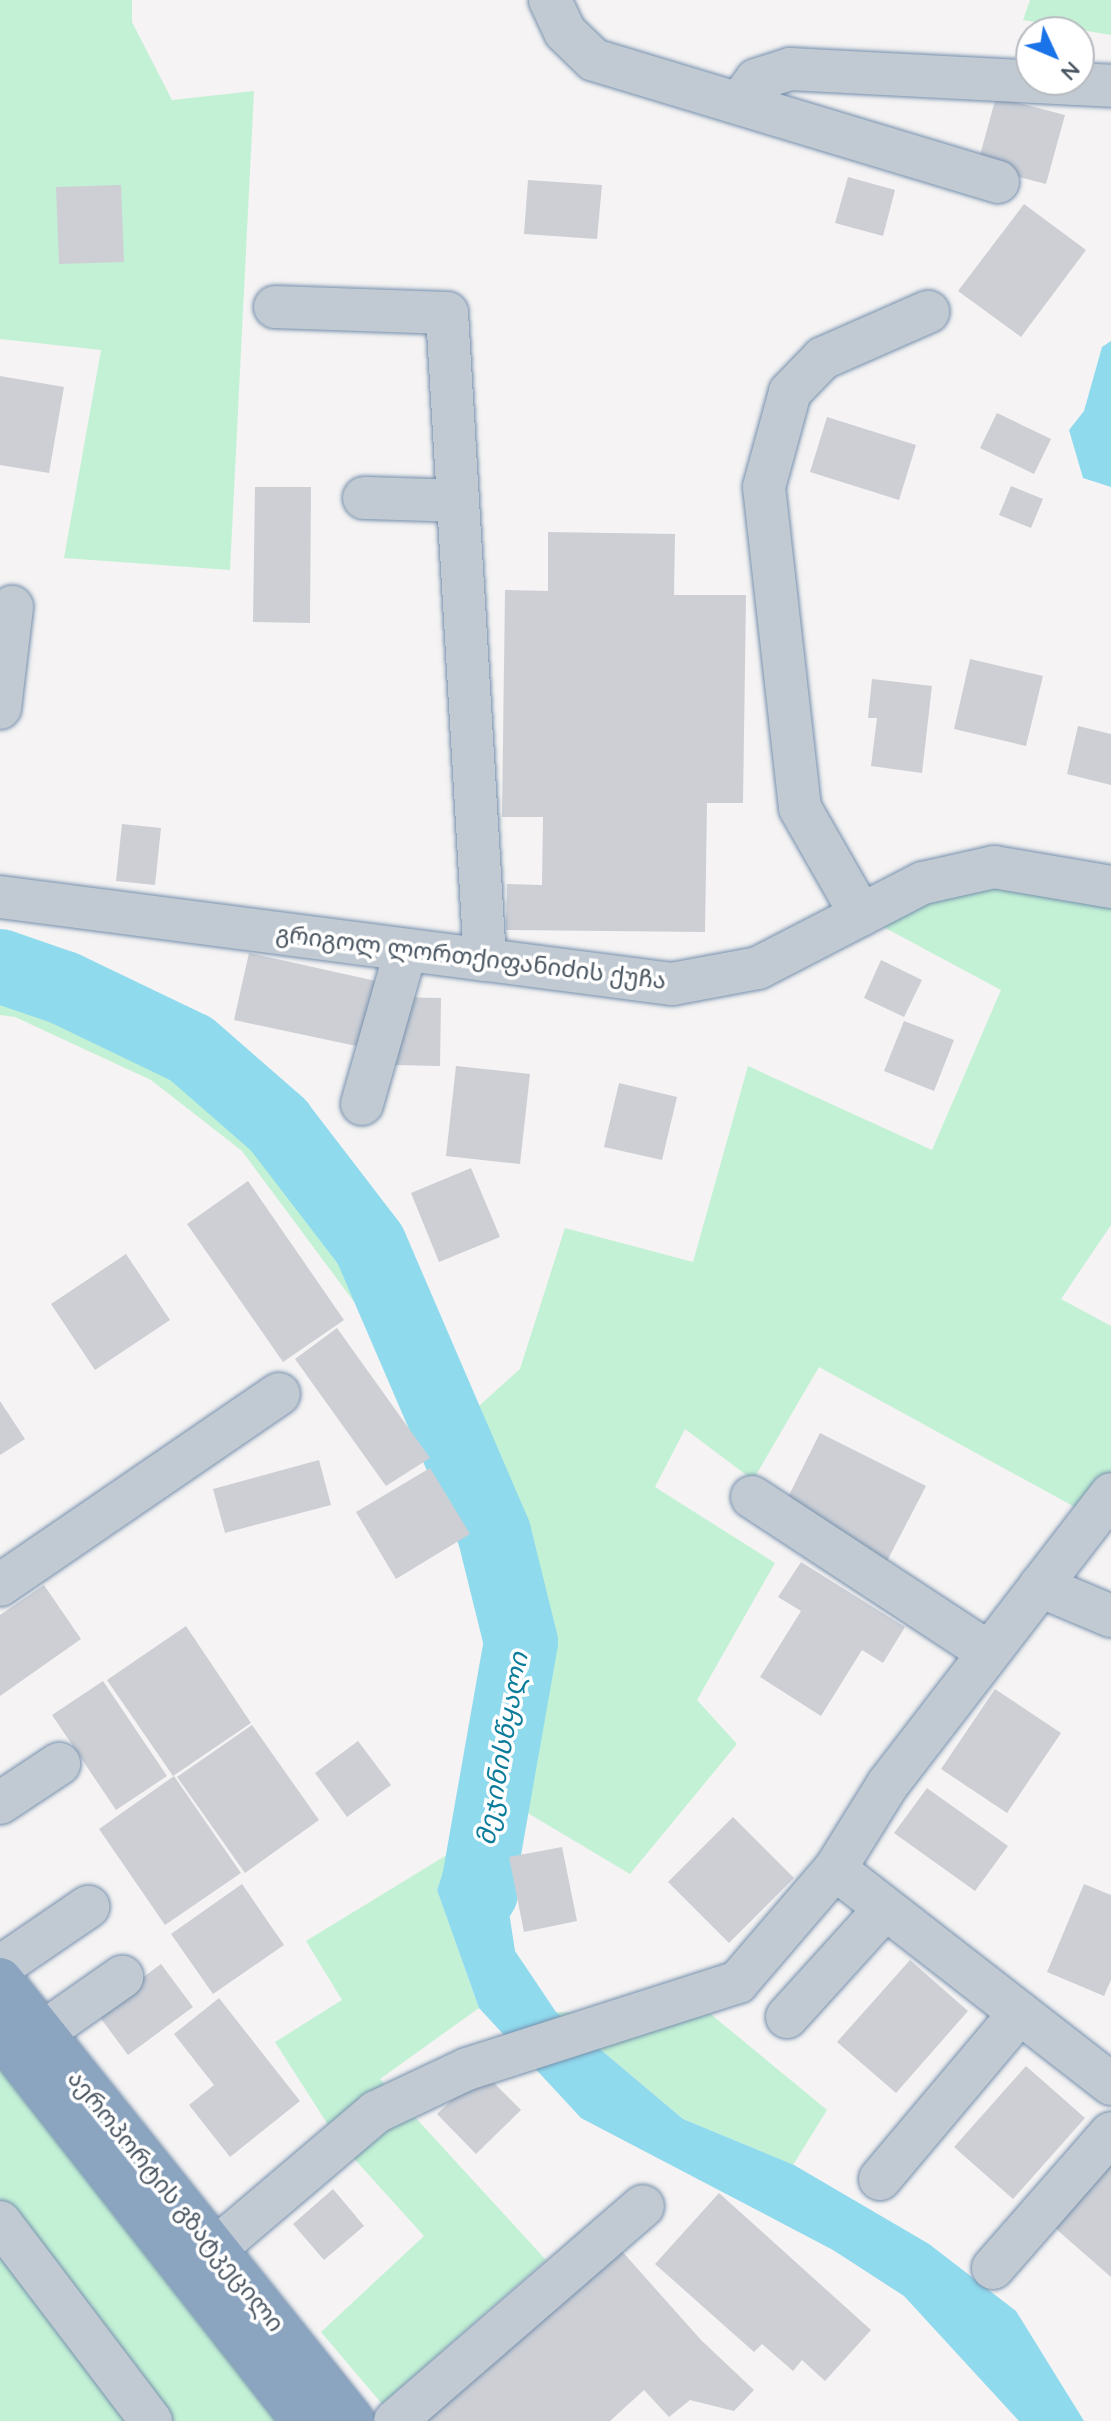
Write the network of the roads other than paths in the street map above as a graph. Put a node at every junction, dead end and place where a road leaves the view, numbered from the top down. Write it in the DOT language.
graph roads {
  1 [pos="550,0"];
  2 [pos="1111,86"];
  3 [pos="741,101"];
  4 [pos="998,182"];
  5 [pos="275,307"];
  6 [pos="928,312"];
  7 [pos="364,498"];
  8 [pos="458,501"];
  9 [pos="12,607"];
  10 [pos="0,708"];
  11 [pos="1111,887"];
  12 [pos="0,897"];
  13 [pos="861,915"];
  14 [pos="406,950"];
  15 [pos="485,960"];
  16 [pos="362,1104"];
  17 [pos="279,1394"];
  18 [pos="1111,1494"];
  19 [pos="752,1497"];
  20 [pos="0,1585"];
  21 [pos="1040,1586"];
  22 [pos="1111,1616"];
  23 [pos="988,1652"];
  24 [pos="59,1764"];
  25 [pos="0,1803"];
  26 [pos="835,1869"];
  27 [pos="88,1907"];
  28 [pos="885,1909"];
  29 [pos="0,1967"];
  30 [pos="122,1977"];
  31 [pos="0,1980"];
  32 [pos="1020,2013"];
  33 [pos="787,2017"];
  34 [pos="21,2033"];
  35 [pos="1111,2084"];
  36 [pos="1111,2133"];
  37 [pos="880,2179"];
  38 [pos="643,2206"];
  39 [pos="0,2222"];
  40 [pos="214,2250"];
  41 [pos="993,2268"];
  42 [pos="151,2421"];
  43 [pos="304,2421"];
  44 [pos="352,2421"];
  45 [pos="395,2421"];
  1 -- 3 [label="street"];
  2 -- 3 [label="street"];
  3 -- 4 [label="street"];
  5 -- 8 [label="street"];
  6 -- 13 [label="street"];
  7 -- 8 [label="street"];
  8 -- 15 [label="street"];
  9 -- 10 [label="street"];
  11 -- 13 [label="street, გრიგოლ ლორთქიფანიძის ქუჩა"];
  12 -- 14 [label="street, გრიგოლ ლორთქიფანიძის ქუჩა"];
  13 -- 15 [label="street, გრიგოლ ლორთქიფანიძის ქუჩა"];
  14 -- 15 [label="street, გრიგოლ ლორთქიფანიძის ქუჩა"];
  14 -- 16 [label="street"];
  17 -- 20 [label="street"];
  18 -- 21 [label="street"];
  19 -- 23 [label="street"];
  21 -- 22 [label="street"];
  21 -- 23 [label="street"];
  23 -- 26 [label="street"];
  24 -- 25 [label="street"];
  26 -- 28 [label="street"];
  26 -- 40 [label="street"];
  27 -- 29 [label="street"];
  28 -- 32 [label="street"];
  28 -- 33 [label="street"];
  30 -- 34 [label="street"];
  31 -- 34 [label="highway, აეროპორტის გზატკეცილი"];
  32 -- 35 [label="street"];
  32 -- 37 [label="street"];
  34 -- 40 [label="highway, აეროპორტის გზატკეცილი"];
  34 -- 43 [label="highway, აეროპორტის გზატკეცილი"];
  36 -- 41 [label="street"];
  38 -- 45 [label="street"];
  39 -- 42 [label="street"];
  40 -- 44 [label="highway, აეროპორტის გზატკეცილი"];
}
